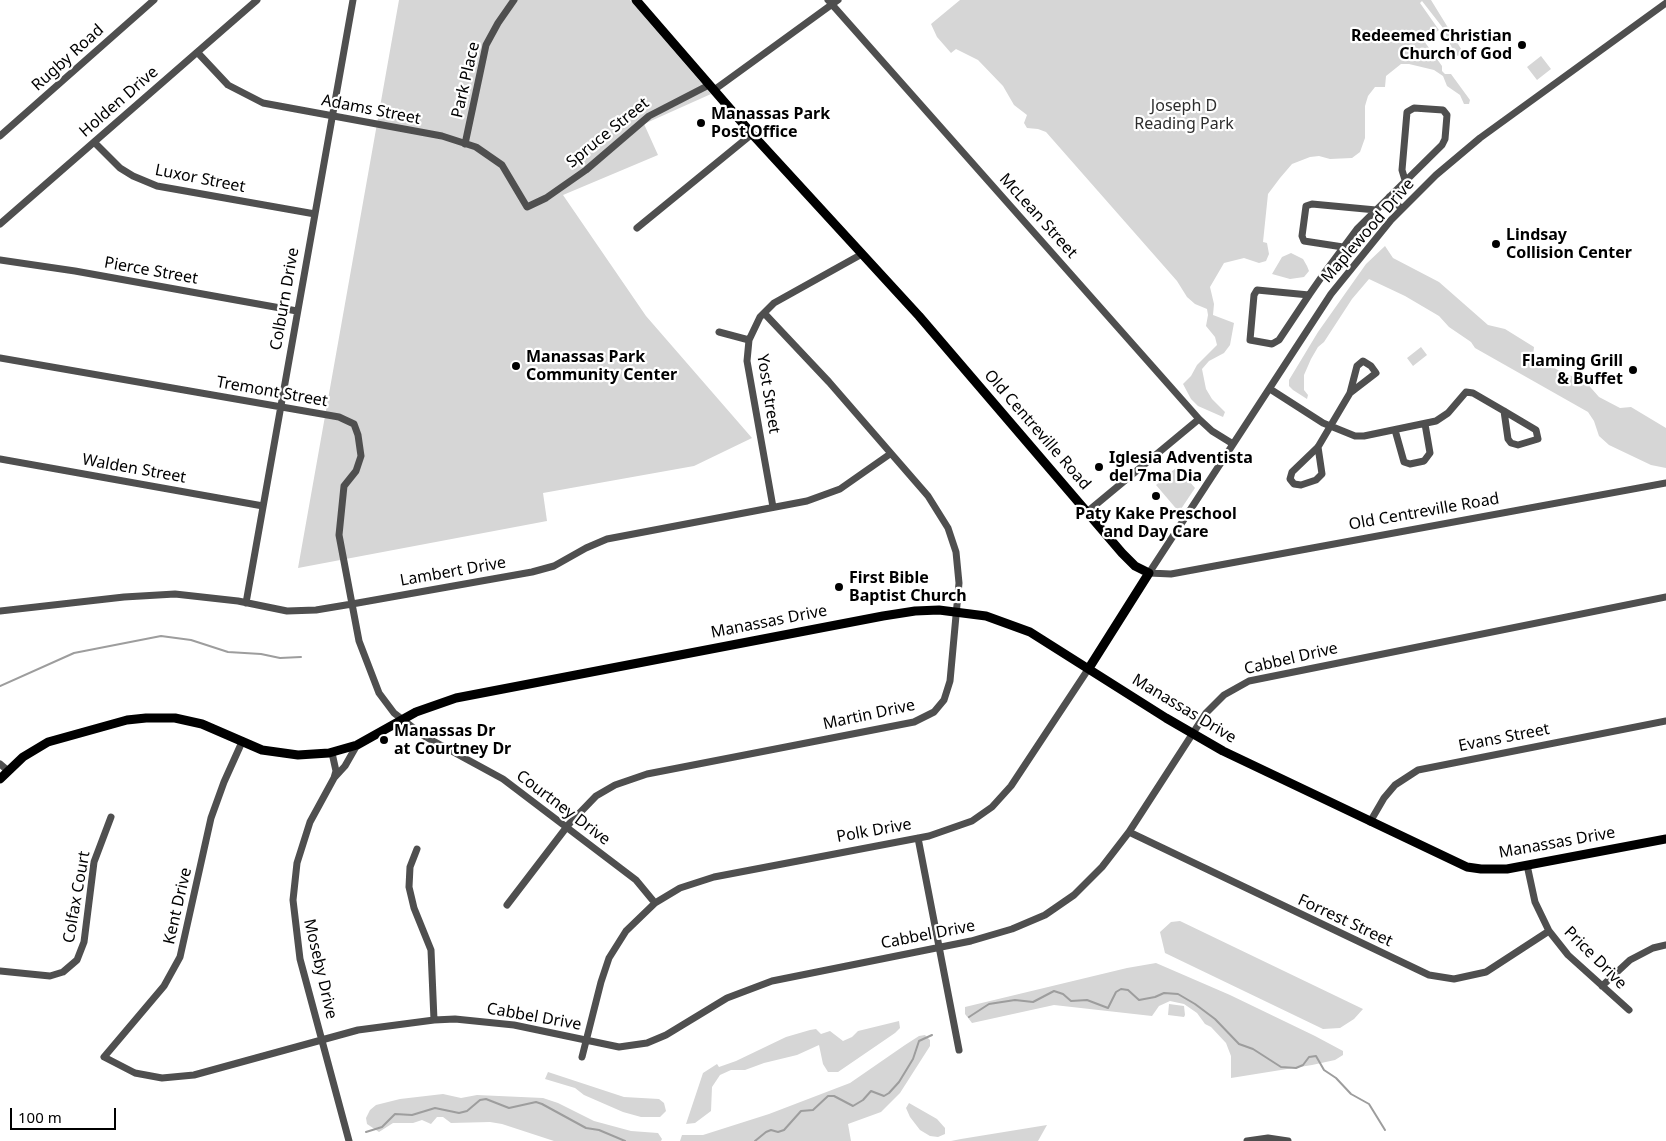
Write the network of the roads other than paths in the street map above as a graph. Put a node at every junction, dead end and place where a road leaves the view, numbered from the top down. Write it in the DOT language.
graph roads {
  1 [pos="154,0"];
  2 [pos="256,0"];
  3 [pos="353,0"];
  4 [pos="514,0"];
  5 [pos="636,0"];
  6 [pos="833,2"];
  7 [pos="1666,3"];
  8 [pos="198,53"];
  9 [pos="712,88"];
  10 [pos="332,116"];
  11 [pos="752,134"];
  12 [pos="0,136"];
  13 [pos="94,142"];
  14 [pos="466,144"];
  15 [pos="1405,180"];
  16 [pos="1389,197"];
  17 [pos="527,207"];
  18 [pos="1401,208"];
  19 [pos="1376,210"];
  20 [pos="314,214"];
  21 [pos="0,224"];
  22 [pos="637,228"];
  23 [pos="1343,247"];
  24 [pos="862,254"];
  25 [pos="0,260"];
  26 [pos="1309,295"];
  27 [pos="297,311"];
  28 [pos="764,313"];
  29 [pos="719,332"];
  30 [pos="749,340"];
  31 [pos="0,358"];
  32 [pos="1270,389"];
  33 [pos="1350,393"];
  34 [pos="280,408"];
  35 [pos="1504,411"];
  36 [pos="1199,419"];
  37 [pos="1425,424"];
  38 [pos="1330,427"];
  39 [pos="1396,430"];
  40 [pos="1233,444"];
  41 [pos="1318,447"];
  42 [pos="890,454"];
  43 [pos="0,459"];
  44 [pos="1666,483"];
  45 [pos="263,506"];
  46 [pos="773,508"];
  47 [pos="1087,512"];
  48 [pos="1149,573"];
  49 [pos="1666,597"];
  50 [pos="246,603"];
  51 [pos="352,604"];
  52 [pos="0,611"];
  53 [pos="957,612"];
  54 [pos="1089,668"];
  55 [pos="403,720"];
  56 [pos="1666,721"];
  57 [pos="1191,734"];
  58 [pos="242,742"];
  59 [pos="357,745"];
  60 [pos="332,752"];
  61 [pos="4,767"];
  62 [pos="334,778"];
  63 [pos="0,779"];
  64 [pos="111,817"];
  65 [pos="1370,822"];
  66 [pos="566,827"];
  67 [pos="1129,832"];
  68 [pos="918,838"];
  69 [pos="1666,839"];
  70 [pos="418,849"];
  71 [pos="1526,865"];
  72 [pos="655,903"];
  73 [pos="507,905"];
  74 [pos="1550,932"];
  75 [pos="1666,945"];
  76 [pos="939,946"];
  77 [pos="0,971"];
  78 [pos="1602,986"];
  79 [pos="1629,1010"];
  80 [pos="434,1020"];
  81 [pos="322,1040"];
  82 [pos="585,1041"];
  83 [pos="959,1050"];
  84 [pos="104,1057"];
  85 [pos="582,1057"];
  86 [pos="349,1141"];
  87 [pos="1247,1141"];
  88 [pos="1288,1141"];
  1 -- 12 [label="street, Rugby Road"];
  2 -- 8 [label="street, Holden Drive"];
  3 -- 10 [label="street, Colburn Drive"];
  4 -- 14 [label="street, Park Place"];
  5 -- 9 [label="main road, Old Centreville Road"];
  6 -- 9 [label="street, Spruce Street"];
  6 -- 36 [label="street, McLean Street"];
  7 -- 18 [label="street, Maplewood Drive"];
  8 -- 10 [label="street, Adams Street"];
  8 -- 13 [label="street, Holden Drive"];
  9 -- 11 [label="main road, Old Centreville Road"];
  9 -- 17 [label="street, Spruce Street"];
  10 -- 14 [label="street, Adams Street"];
  10 -- 20 [label="street, Colburn Drive"];
  11 -- 22 [label="street"];
  11 -- 24 [label="main road, Old Centreville Road"];
  13 -- 20 [label="street, Luxor Street"];
  13 -- 21 [label="street, Holden Drive"];
  14 -- 17 [label="street, Adams Street"];
  15 -- 15 [label="street"];
  15 -- 16 [label="street"];
  16 -- 18 [label="street"];
  16 -- 19 [label="street"];
  18 -- 32 [label="street, Maplewood Drive"];
  19 -- 23 [label="street"];
  19 -- 23 [label="street"];
  20 -- 27 [label="street, Colburn Drive"];
  23 -- 26 [label="street"];
  24 -- 28 [label="street, Yost Street"];
  24 -- 47 [label="main road, Old Centreville Road"];
  25 -- 27 [label="street, Pierce Street"];
  26 -- 26 [label="street"];
  27 -- 34 [label="street, Colburn Drive"];
  28 -- 30 [label="street, Yost Street"];
  28 -- 42 [label="street, Martin Drive"];
  29 -- 30 [label="street"];
  30 -- 46 [label="street, Yost Street"];
  31 -- 34 [label="street, Tremont Street"];
  32 -- 38 [label="street"];
  32 -- 40 [label="street, Maplewood Drive"];
  33 -- 33 [label="street"];
  33 -- 38 [label="street"];
  34 -- 45 [label="street, Colburn Drive"];
  34 -- 51 [label="street, Tremont Street"];
  35 -- 35 [label="street"];
  35 -- 37 [label="street"];
  36 -- 40 [label="street, McLean Street"];
  36 -- 47 [label="street"];
  37 -- 39 [label="street"];
  37 -- 39 [label="street"];
  38 -- 39 [label="street"];
  38 -- 41 [label="street"];
  40 -- 48 [label="street, Maplewood Drive"];
  41 -- 41 [label="street"];
  42 -- 46 [label="street, Lambert Drive"];
  42 -- 53 [label="street, Martin Drive"];
  43 -- 45 [label="street, Walden Street"];
  44 -- 48 [label="street, Old Centreville Road"];
  45 -- 50 [label="street, Colburn Drive"];
  46 -- 51 [label="street, Lambert Drive"];
  47 -- 48 [label="main road, Old Centreville Road"];
  48 -- 54 [label="main road, Polk Drive"];
  49 -- 57 [label="street, Cabbel Drive"];
  50 -- 51 [label="street, Lambert Drive"];
  50 -- 52 [label="street, Lambert Drive"];
  51 -- 55 [label="street, Courtney Drive"];
  53 -- 54 [label="main road, Manassas Drive"];
  53 -- 55 [label="main road, Manassas Drive"];
  53 -- 66 [label="street, Martin Drive"];
  54 -- 57 [label="main road, Manassas Drive"];
  54 -- 68 [label="street, Polk Drive"];
  55 -- 59 [label="main road, Manassas Drive"];
  55 -- 66 [label="street, Courtney Drive"];
  56 -- 65 [label="street, Evans Street"];
  57 -- 65 [label="main road, Manassas Drive"];
  57 -- 67 [label="street, Cabbel Drive"];
  58 -- 60 [label="main road, Manassas Drive"];
  58 -- 61 [label="main road, Manassas Drive"];
  58 -- 84 [label="street, Kent Drive"];
  59 -- 60 [label="main road, Manassas Drive"];
  59 -- 62 [label="street, Moseby Drive"];
  60 -- 62 [label="street"];
  61 -- 63 [label="main road, Manassas Drive"];
  62 -- 81 [label="street, Moseby Drive"];
  64 -- 77 [label="street, Colfax Court"];
  65 -- 71 [label="main road, Manassas Drive"];
  66 -- 72 [label="street, Courtney Drive"];
  66 -- 73 [label="street, Martin Drive"];
  67 -- 74 [label="street, Forrest Street"];
  67 -- 76 [label="street, Cabbel Drive"];
  68 -- 72 [label="street, Polk Drive"];
  68 -- 76 [label="street"];
  69 -- 71 [label="main road, Manassas Drive"];
  70 -- 80 [label="street"];
  71 -- 74 [label="street, Price Drive"];
  72 -- 82 [label="street, Polk Drive"];
  74 -- 78 [label="street, Price Drive"];
  75 -- 78 [label="street"];
  76 -- 82 [label="street, Cabbel Drive"];
  76 -- 83 [label="street"];
  78 -- 79 [label="street, Price Drive"];
  80 -- 81 [label="street, Cabbel Drive"];
  80 -- 82 [label="street, Cabbel Drive"];
  81 -- 84 [label="street, Cabbel Drive"];
  81 -- 86 [label="street, Moseby Drive"];
  82 -- 85 [label="street, Polk Drive"];
  87 -- 88 [label="street"];
}
